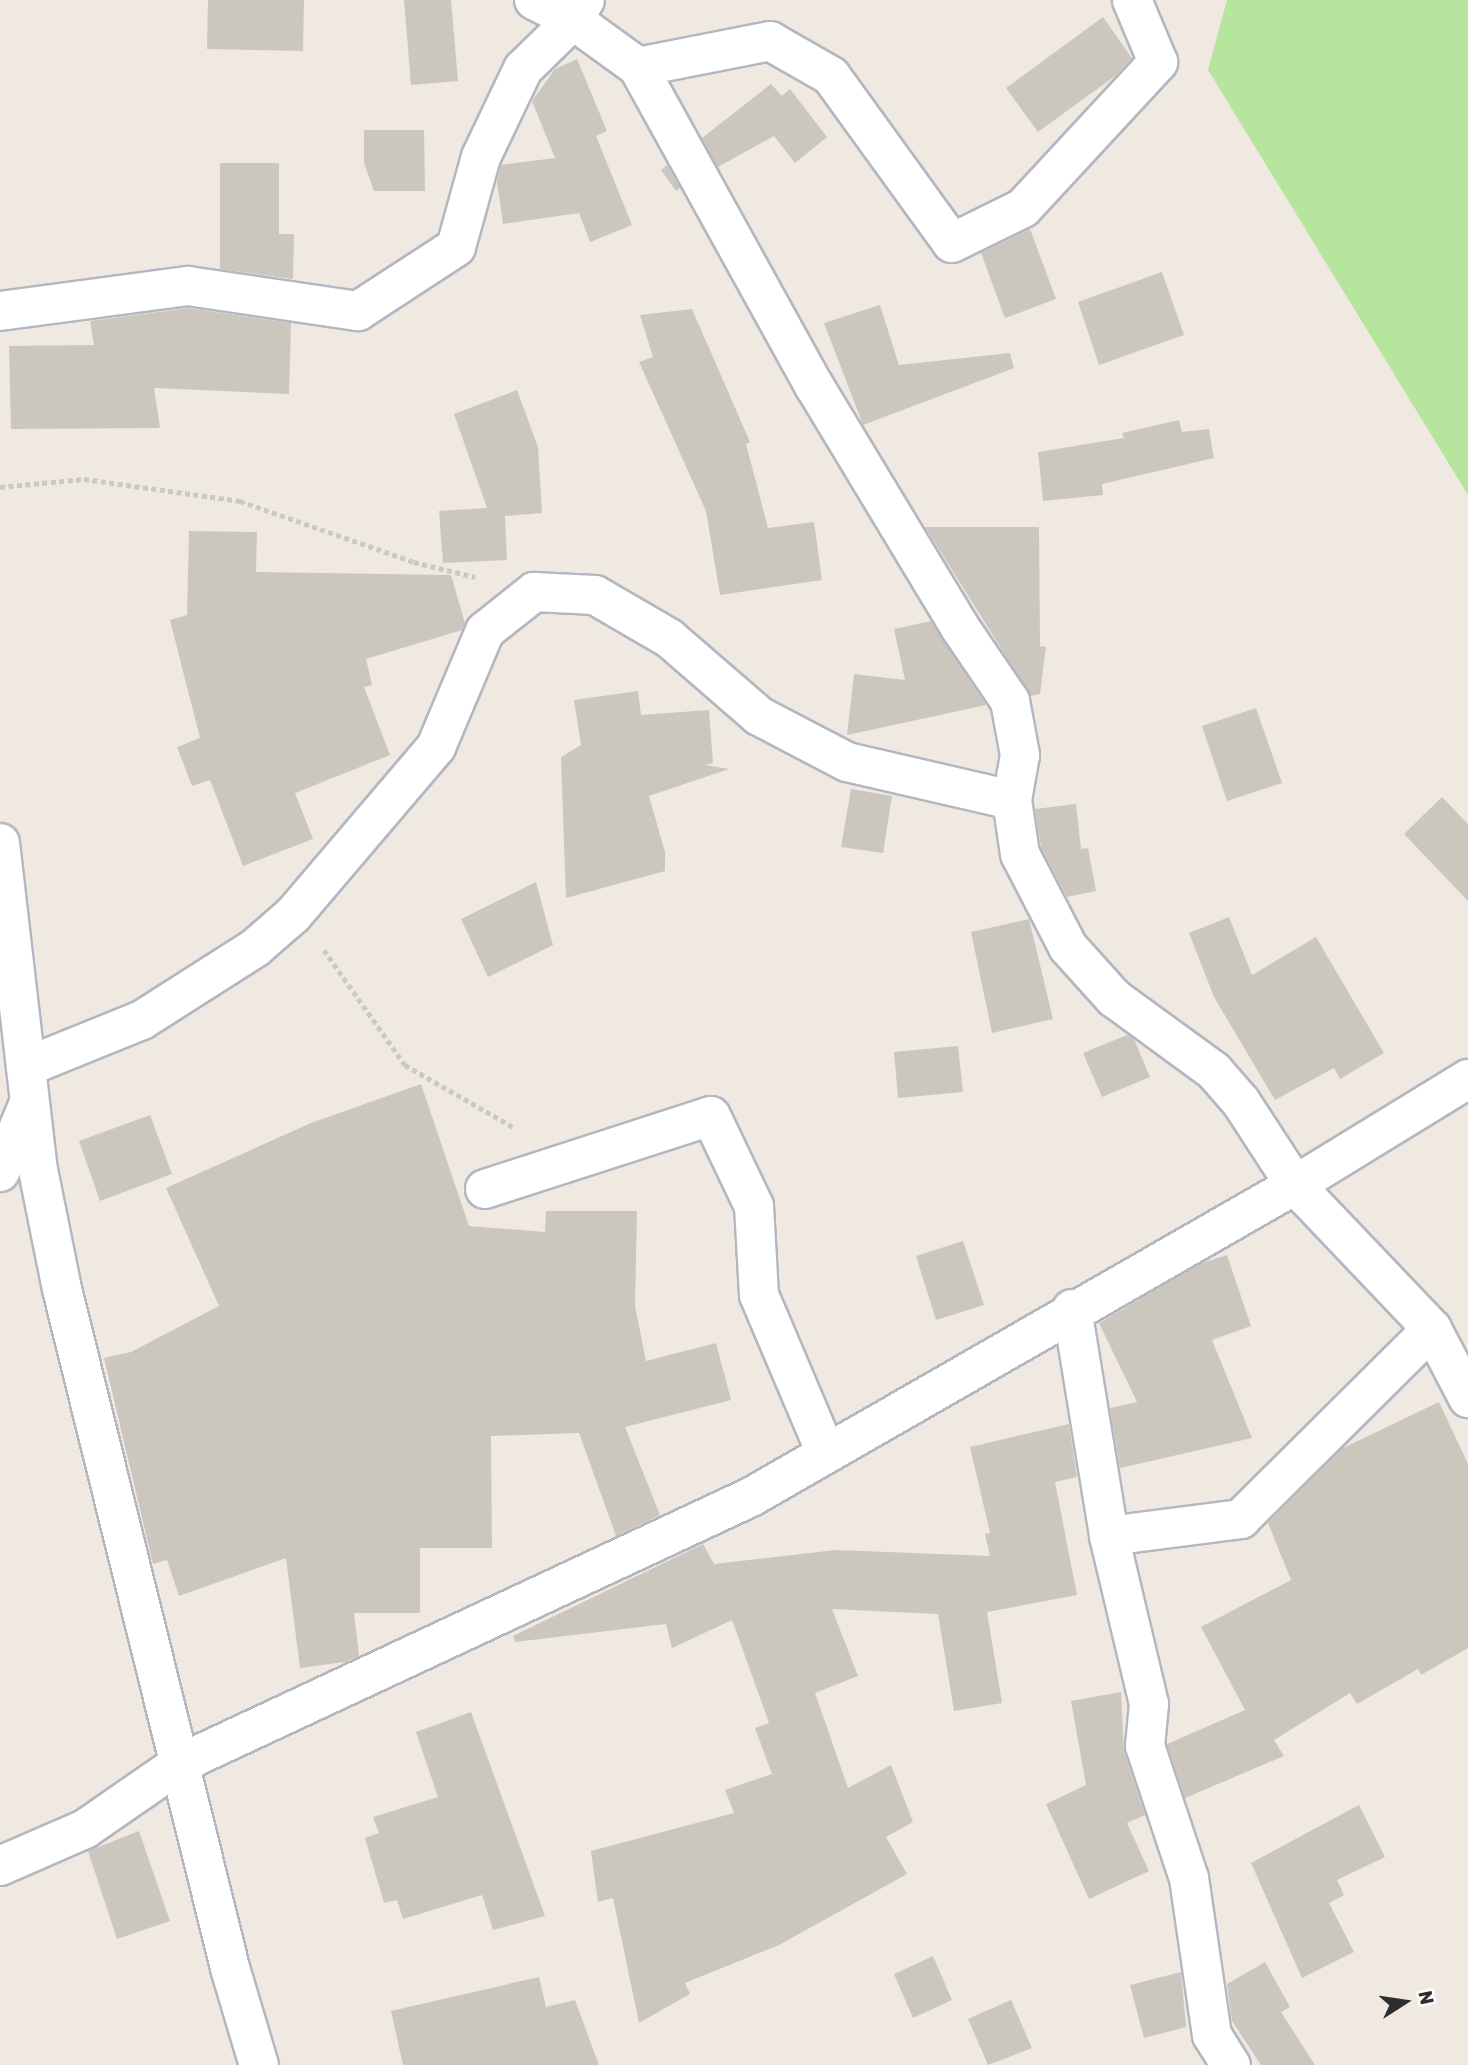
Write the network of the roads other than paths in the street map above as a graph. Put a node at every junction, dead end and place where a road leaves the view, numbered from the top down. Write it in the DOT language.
graph roads {
  1 [pos="534,0"];
  2 [pos="1132,0"];
  3 [pos="579,10"];
  4 [pos="638,67"];
  5 [pos="0,311"];
  6 [pos="1013,800"];
  7 [pos="0,843"];
  8 [pos="1468,1079"];
  9 [pos="28,1085"];
  10 [pos="0,1172"];
  11 [pos="1295,1185"];
  12 [pos="485,1189"];
  13 [pos="1073,1309"];
  14 [pos="1432,1329"];
  15 [pos="1468,1398"];
  16 [pos="826,1452"];
  17 [pos="1109,1536"];
  18 [pos="179,1764"];
  19 [pos="0,1866"];
  20 [pos="259,2065"];
  21 [pos="1231,2065"];
  1 -- 3 [label="street"];
  2 -- 4 [label="street"];
  3 -- 4 [label="street"];
  3 -- 5 [label="street"];
  4 -- 6 [label="street"];
  6 -- 9 [label="street"];
  6 -- 11 [label="street"];
  7 -- 9 [label="street"];
  8 -- 11 [label="street"];
  9 -- 10 [label="street"];
  9 -- 18 [label="street"];
  11 -- 13 [label="street"];
  11 -- 14 [label="street"];
  12 -- 16 [label="street"];
  13 -- 16 [label="street"];
  13 -- 17 [label="street"];
  14 -- 15 [label="street"];
  14 -- 17 [label="street"];
  16 -- 18 [label="street"];
  17 -- 21 [label="street"];
  18 -- 19 [label="street"];
  18 -- 20 [label="street"];
}
